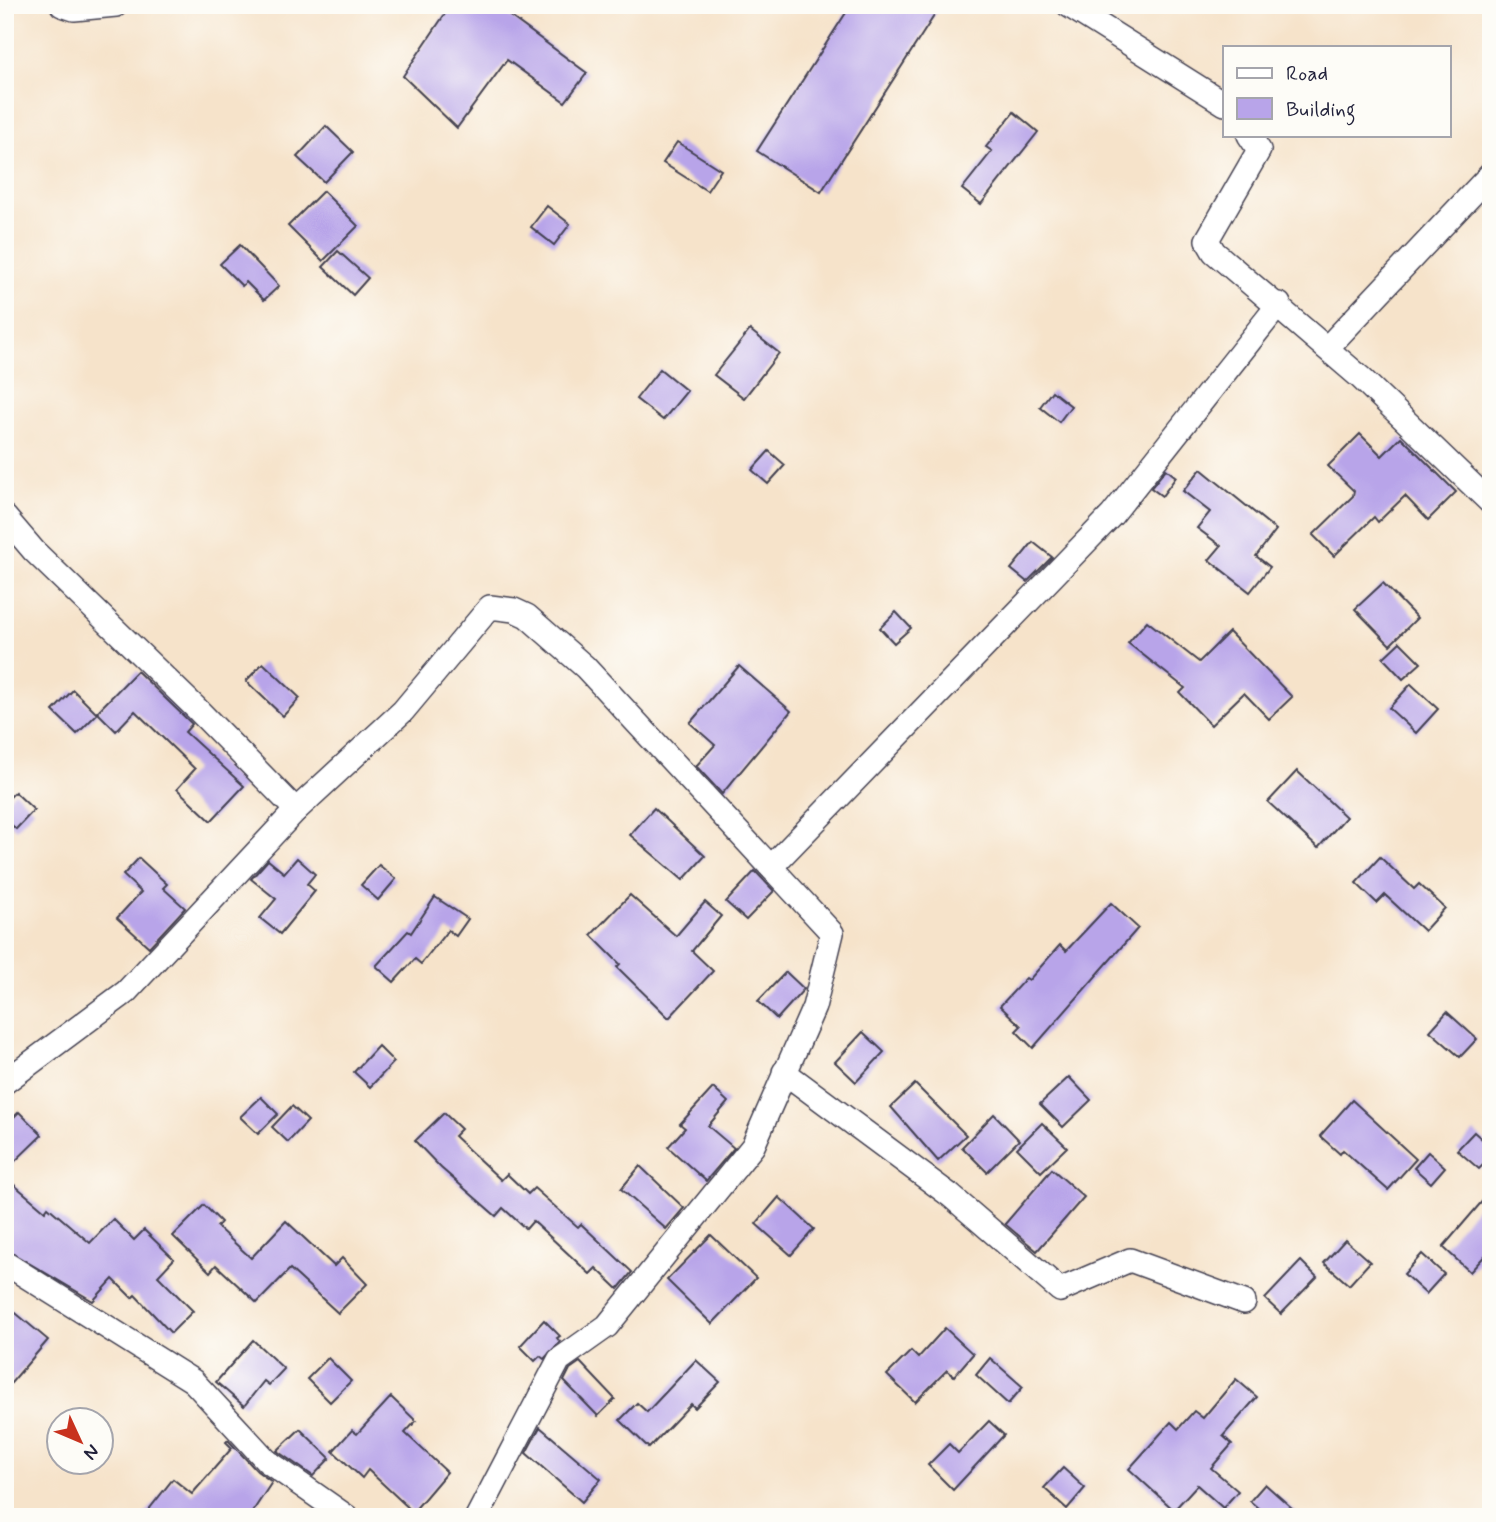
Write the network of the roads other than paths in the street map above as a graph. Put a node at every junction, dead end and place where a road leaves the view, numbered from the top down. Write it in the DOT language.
graph roads {
  1 [pos="62,5"];
  2 [pos="116,5"];
  3 [pos="1068,5"];
  4 [pos="1223,103"];
  5 [pos="1251,136"];
  6 [pos="1491,174"];
  7 [pos="1279,304"];
  8 [pos="1327,348"];
  9 [pos="1491,503"];
  10 [pos="5,517"];
  11 [pos="296,810"];
  12 [pos="771,867"];
  13 [pos="784,1072"];
  14 [pos="5,1082"];
  15 [pos="5,1263"];
  16 [pos="1244,1302"];
  17 [pos="347,1517"];
  18 [pos="477,1517"];
  1 -- 2 [label="street"];
  3 -- 4 [label="street"];
  5 -- 7 [label="street"];
  6 -- 8 [label="street"];
  7 -- 8 [label="street"];
  7 -- 12 [label="street"];
  8 -- 9 [label="street"];
  10 -- 11 [label="street"];
  11 -- 12 [label="street"];
  11 -- 14 [label="street"];
  12 -- 13 [label="street"];
  13 -- 16 [label="street"];
  13 -- 18 [label="street"];
  15 -- 17 [label="street"];
}
